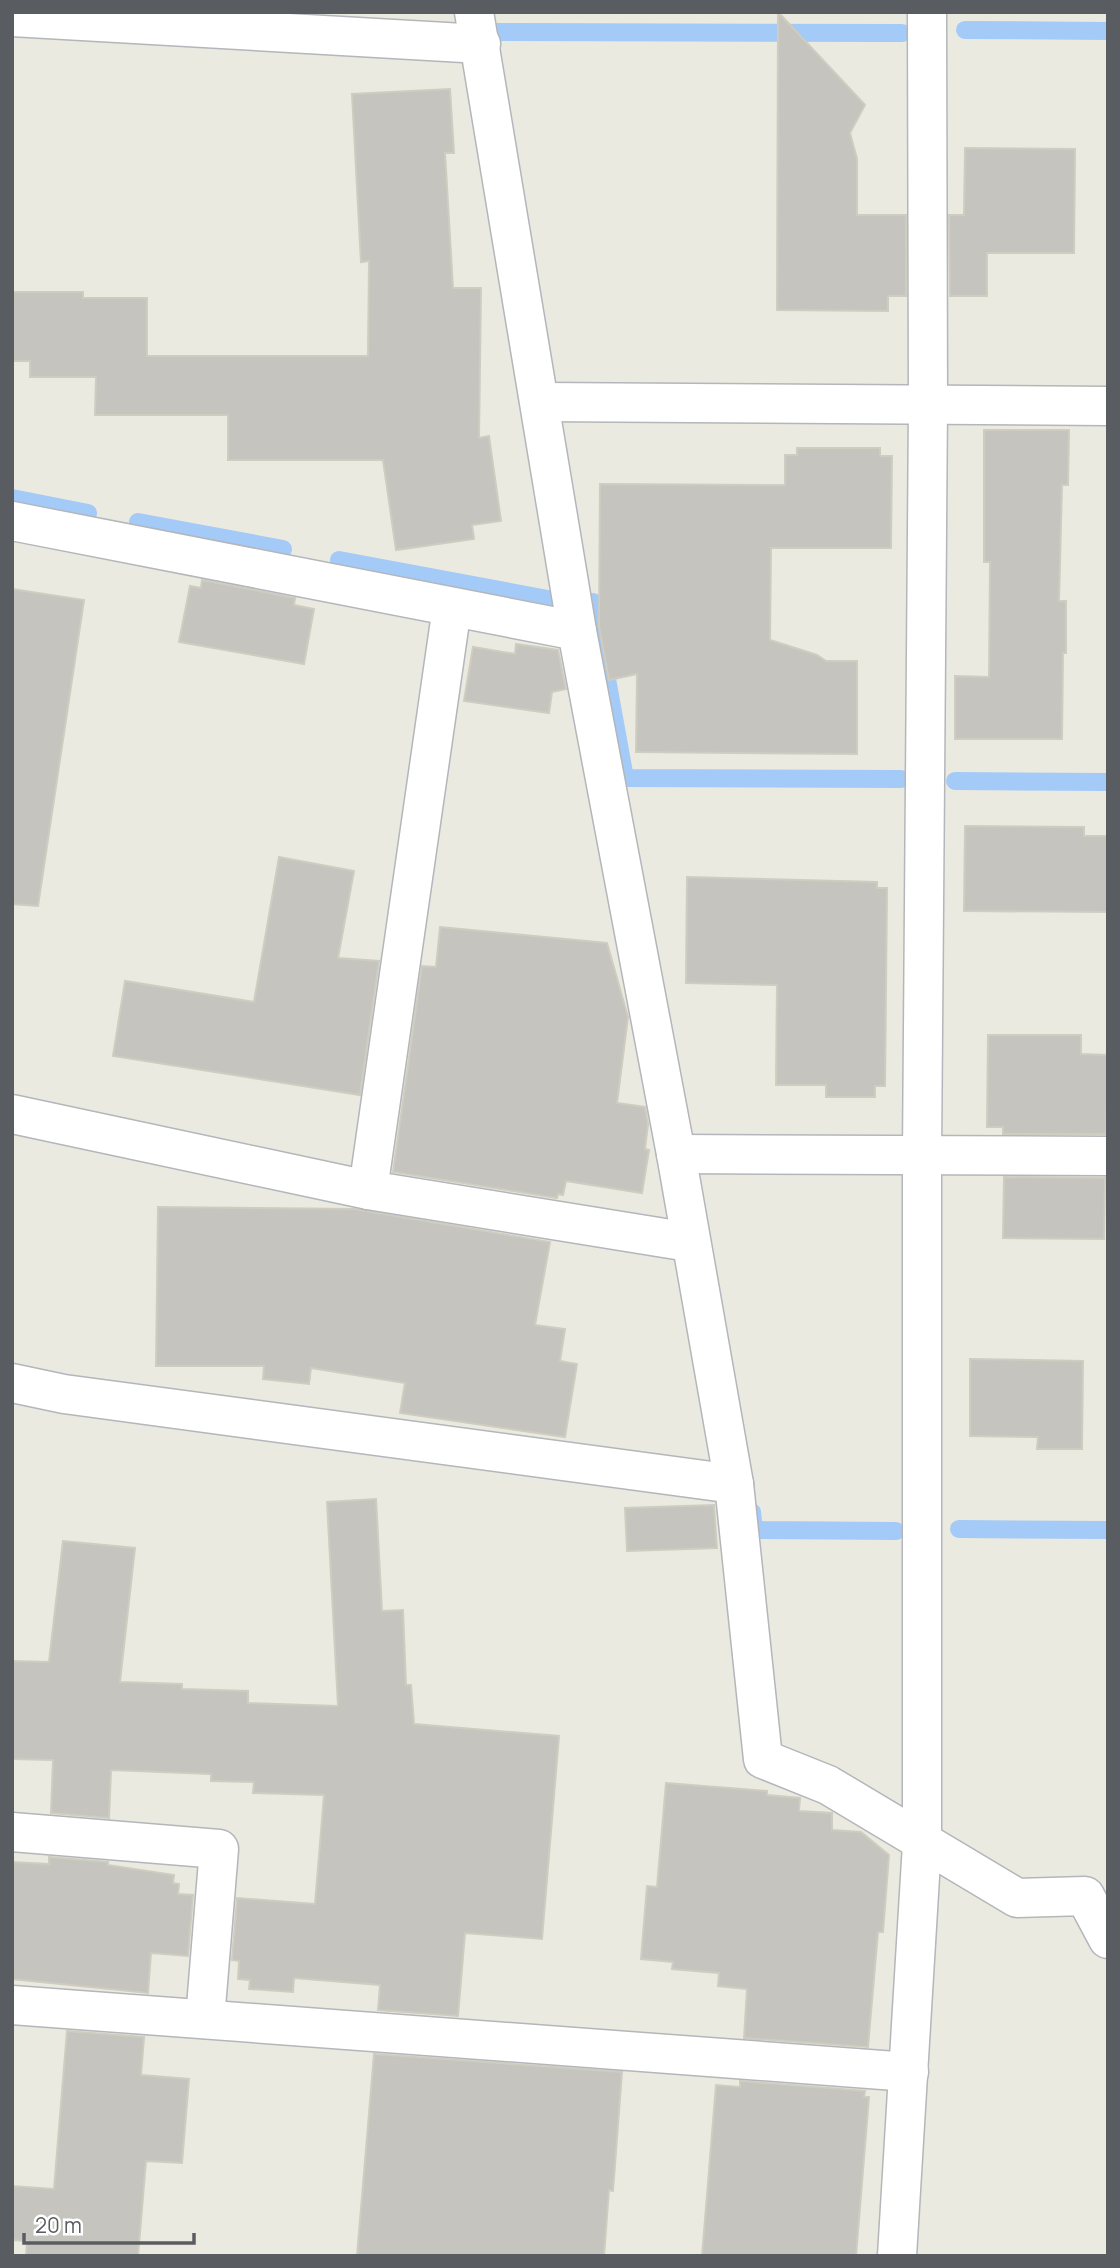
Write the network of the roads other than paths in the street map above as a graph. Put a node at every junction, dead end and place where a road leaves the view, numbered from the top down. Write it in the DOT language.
graph roads {
  1 [pos="927,12"];
  2 [pos="12,18"];
  3 [pos="477,28"];
  4 [pos="541,402"];
  5 [pos="928,405"];
  6 [pos="1108,406"];
  7 [pos="12,521"];
  8 [pos="452,607"];
  9 [pos="577,631"];
  10 [pos="12,1114"];
  11 [pos="676,1154"];
  12 [pos="922,1155"];
  13 [pos="1108,1156"];
  14 [pos="368,1190"];
  15 [pos="690,1242"];
  16 [pos="12,1383"];
  17 [pos="734,1484"];
  18 [pos="12,1832"];
  19 [pos="922,1844"];
  20 [pos="1108,1939"];
  21 [pos="12,2005"];
  22 [pos="205,2019"];
  23 [pos="909,2072"];
  24 [pos="897,2256"];
  1 -- 5 [label="street"];
  2 -- 3 [label="street"];
  3 -- 4 [label="street"];
  4 -- 5 [label="street"];
  4 -- 9 [label="street"];
  5 -- 6 [label="street"];
  5 -- 12 [label="street"];
  7 -- 8 [label="street"];
  8 -- 9 [label="street"];
  8 -- 14 [label="street"];
  9 -- 11 [label="street"];
  10 -- 14 [label="street"];
  11 -- 12 [label="street"];
  11 -- 15 [label="street"];
  12 -- 13 [label="street"];
  12 -- 19 [label="street"];
  14 -- 15 [label="street"];
  15 -- 17 [label="street"];
  16 -- 17 [label="street"];
  17 -- 19 [label="street"];
  18 -- 22 [label="street"];
  19 -- 20 [label="street"];
  19 -- 23 [label="street"];
  21 -- 22 [label="street"];
  22 -- 23 [label="street"];
  23 -- 24 [label="street"];
}
